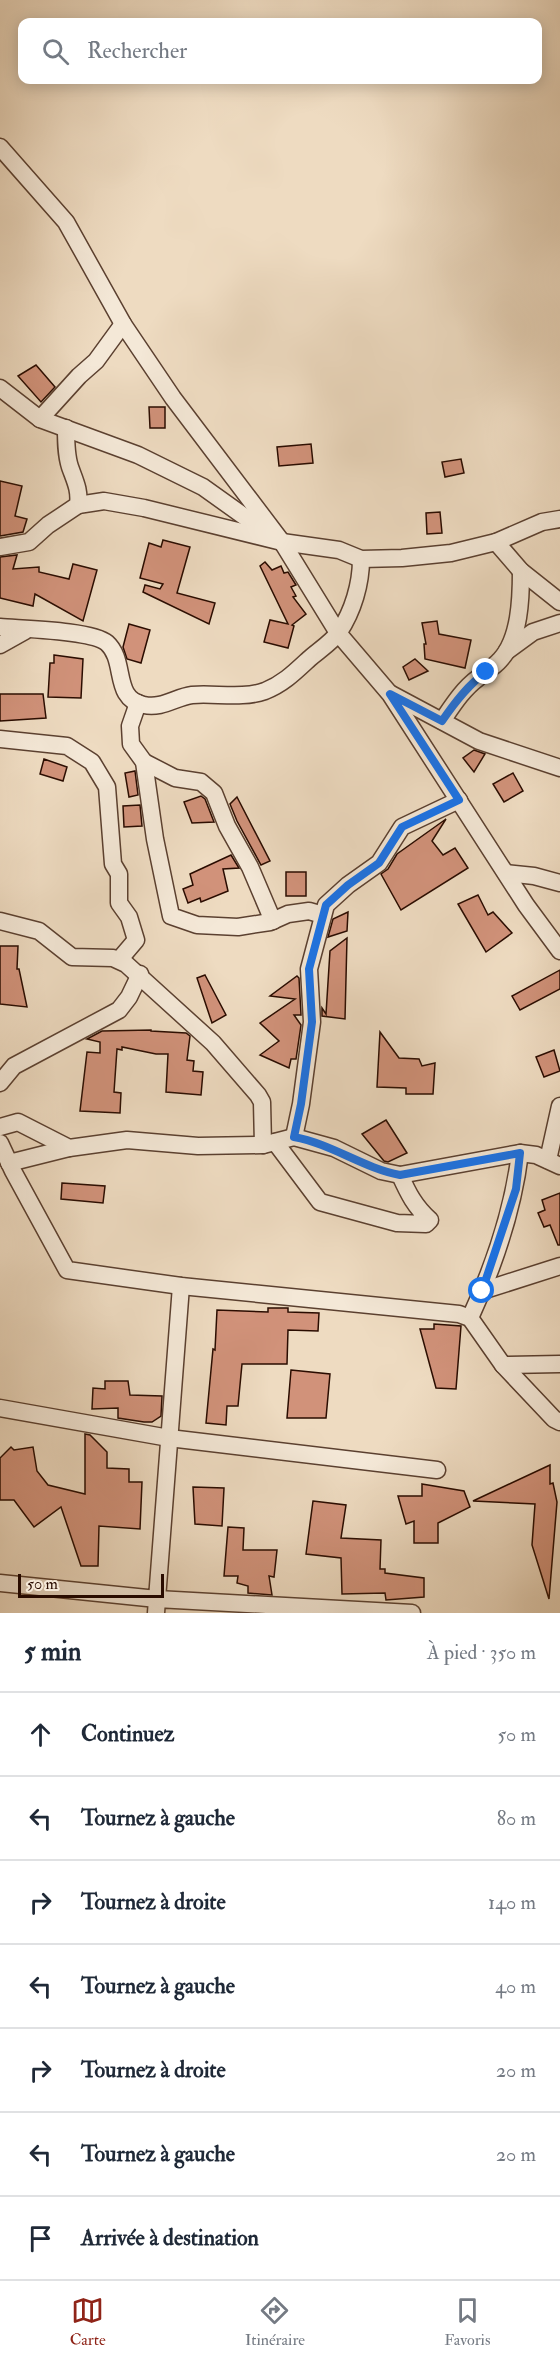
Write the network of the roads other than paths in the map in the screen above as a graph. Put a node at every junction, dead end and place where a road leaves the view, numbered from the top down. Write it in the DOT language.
graph roads {
  1 [pos="0,147"];
  2 [pos="123,324"];
  3 [pos="0,388"];
  4 [pos="40,419"];
  5 [pos="66,428"];
  6 [pos="78,505"];
  7 [pos="560,519"];
  8 [pos="282,542"];
  9 [pos="496,542"];
  10 [pos="0,547"];
  11 [pos="361,559"];
  12 [pos="521,571"];
  13 [pos="560,602"];
  14 [pos="560,623"];
  15 [pos="0,627"];
  16 [pos="28,629"];
  17 [pos="338,633"];
  18 [pos="0,645"];
  19 [pos="507,651"];
  20 [pos="390,694"];
  21 [pos="138,703"];
  22 [pos="442,721"];
  23 [pos="0,739"];
  24 [pos="144,762"];
  25 [pos="560,768"];
  26 [pos="459,800"];
  27 [pos="506,873"];
  28 [pos="560,883"];
  29 [pos="323,915"];
  30 [pos="273,921"];
  31 [pos="2,923"];
  32 [pos="560,951"];
  33 [pos="118,960"];
  34 [pos="140,974"];
  35 [pos="0,1083"];
  36 [pos="560,1106"];
  37 [pos="0,1127"];
  38 [pos="294,1137"];
  39 [pos="0,1143"];
  40 [pos="269,1144"];
  41 [pos="69,1148"];
  42 [pos="520,1153"];
  43 [pos="9,1163"];
  44 [pos="554,1163"];
  45 [pos="400,1175"];
  46 [pos="560,1266"];
  47 [pos="181,1286"];
  48 [pos="482,1291"];
  49 [pos="470,1318"];
  50 [pos="560,1364"];
  51 [pos="503,1365"];
  52 [pos="0,1407"];
  53 [pos="560,1422"];
  54 [pos="169,1438"];
  55 [pos="437,1470"];
  56 [pos="0,1582"];
  57 [pos="157,1606"];
  58 [pos="412,1613"];
  1 -- 2 [label="street"];
  2 -- 4 [label="street"];
  2 -- 8 [label="street"];
  3 -- 4 [label="street"];
  4 -- 5 [label="street"];
  5 -- 6 [label="street"];
  5 -- 8 [label="street"];
  6 -- 8 [label="street"];
  6 -- 10 [label="street"];
  7 -- 9 [label="street"];
  8 -- 11 [label="street"];
  8 -- 17 [label="street"];
  9 -- 11 [label="street"];
  9 -- 12 [label="street"];
  11 -- 17 [label="street"];
  12 -- 13 [label="street"];
  12 -- 19 [label="street"];
  14 -- 19 [label="street"];
  15 -- 16 [label="street"];
  16 -- 18 [label="street"];
  16 -- 21 [label="street"];
  17 -- 20 [label="street"];
  17 -- 21 [label="street"];
  19 -- 22 [label="street"];
  20 -- 22 [label="street"];
  20 -- 26 [label="street"];
  21 -- 24 [label="street"];
  22 -- 25 [label="street"];
  23 -- 33 [label="street"];
  24 -- 30 [label="street"];
  24 -- 30 [label="street"];
  26 -- 27 [label="street"];
  26 -- 29 [label="street"];
  27 -- 28 [label="street"];
  27 -- 32 [label="street"];
  29 -- 30 [label="street"];
  29 -- 38 [label="street"];
  31 -- 33 [label="street"];
  33 -- 34 [label="street"];
  34 -- 35 [label="street"];
  34 -- 40 [label="street"];
  36 -- 44 [label="street"];
  37 -- 41 [label="street"];
  38 -- 40 [label="street"];
  38 -- 45 [label="street"];
  39 -- 43 [label="street"];
  40 -- 41 [label="street"];
  40 -- 45 [label="street"];
  41 -- 43 [label="street"];
  42 -- 44 [label="street"];
  42 -- 45 [label="street"];
  42 -- 48 [label="street"];
  43 -- 47 [label="street"];
  46 -- 48 [label="street"];
  47 -- 49 [label="street"];
  47 -- 54 [label="street"];
  48 -- 49 [label="street"];
  49 -- 51 [label="street"];
  50 -- 51 [label="street"];
  51 -- 53 [label="street"];
  52 -- 54 [label="street"];
  54 -- 55 [label="street"];
  54 -- 57 [label="street"];
  56 -- 57 [label="street"];
  57 -- 58 [label="street"];
}
